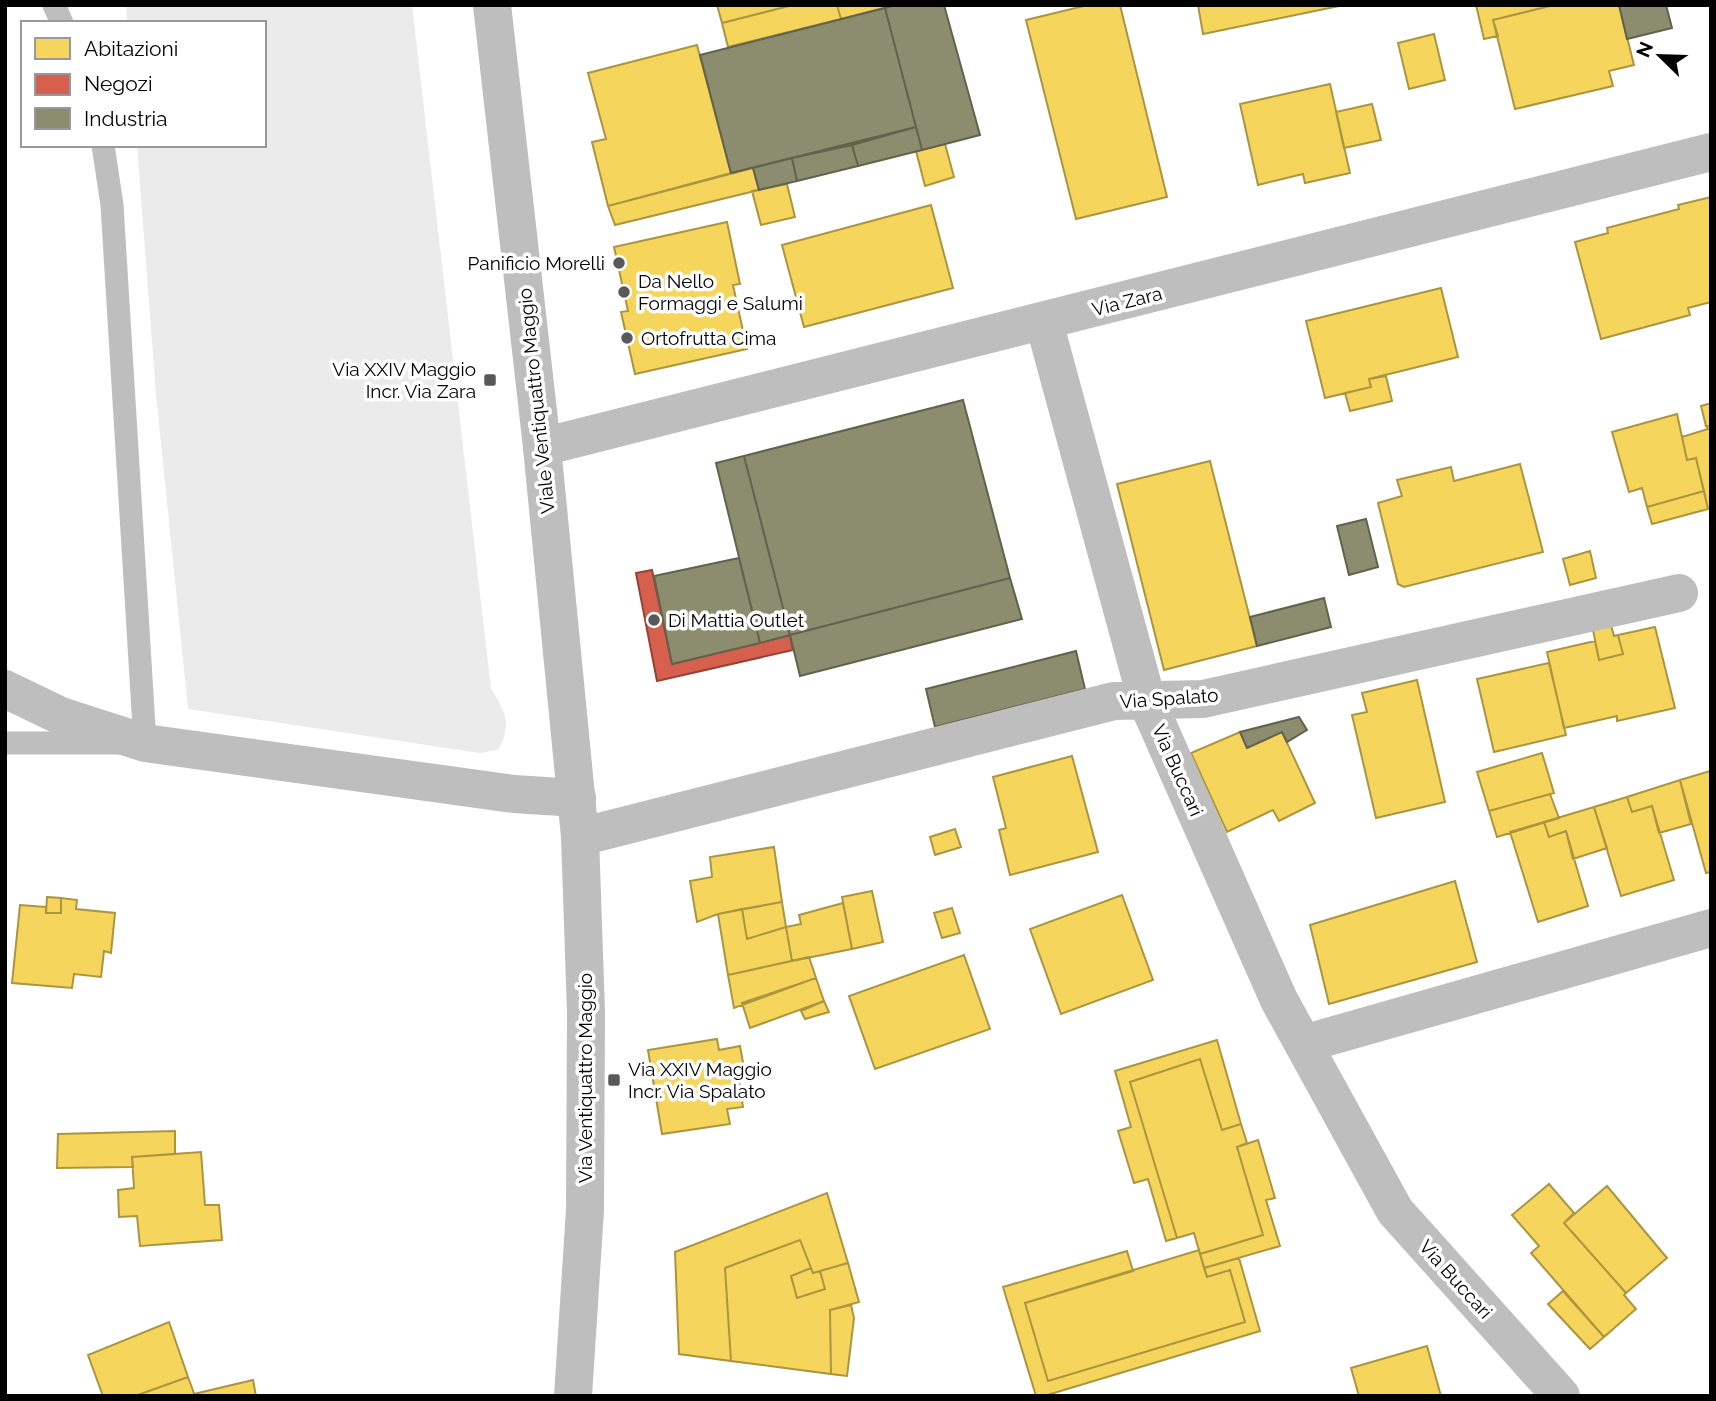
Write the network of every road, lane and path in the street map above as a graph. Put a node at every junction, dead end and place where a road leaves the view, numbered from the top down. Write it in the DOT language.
graph roads {
  1 [pos="54,5"];
  2 [pos="492,5"];
  3 [pos="61,21"];
  4 [pos="103,147"];
  5 [pos="1711,152"];
  6 [pos="1044,322"];
  7 [pos="542,447"];
  8 [pos="1679,593"];
  9 [pos="5,689"];
  10 [pos="1147,701"];
  11 [pos="5,743"];
  12 [pos="145,743"];
  13 [pos="577,798"];
  14 [pos="580,837"];
  15 [pos="1711,928"];
  16 [pos="1303,1044"];
  17 [pos="570,1396"];
  18 [pos="1561,1396"];
  1 -- 3 [label="lane"];
  2 -- 7 [label="street, Viale Ventiquattro Maggio"];
  4 -- 12 [label="lane"];
  5 -- 6 [label="street, Via Zara"];
  6 -- 7 [label="street, Via Zara"];
  6 -- 10 [label="street, Via Buccari"];
  7 -- 13 [label="street, Viale Ventiquattro Maggio"];
  8 -- 10 [label="street, Via Spalato"];
  9 -- 12 [label="street"];
  10 -- 14 [label="street, Via Spalato"];
  10 -- 16 [label="street, Via Buccari"];
  11 -- 12 [label="lane"];
  12 -- 13 [label="street"];
  13 -- 14 [label="street, Via Ventiquattro Maggio"];
  14 -- 17 [label="street, Via Ventiquattro Maggio"];
  15 -- 16 [label="street"];
  16 -- 18 [label="street, Via Buccari"];
}
